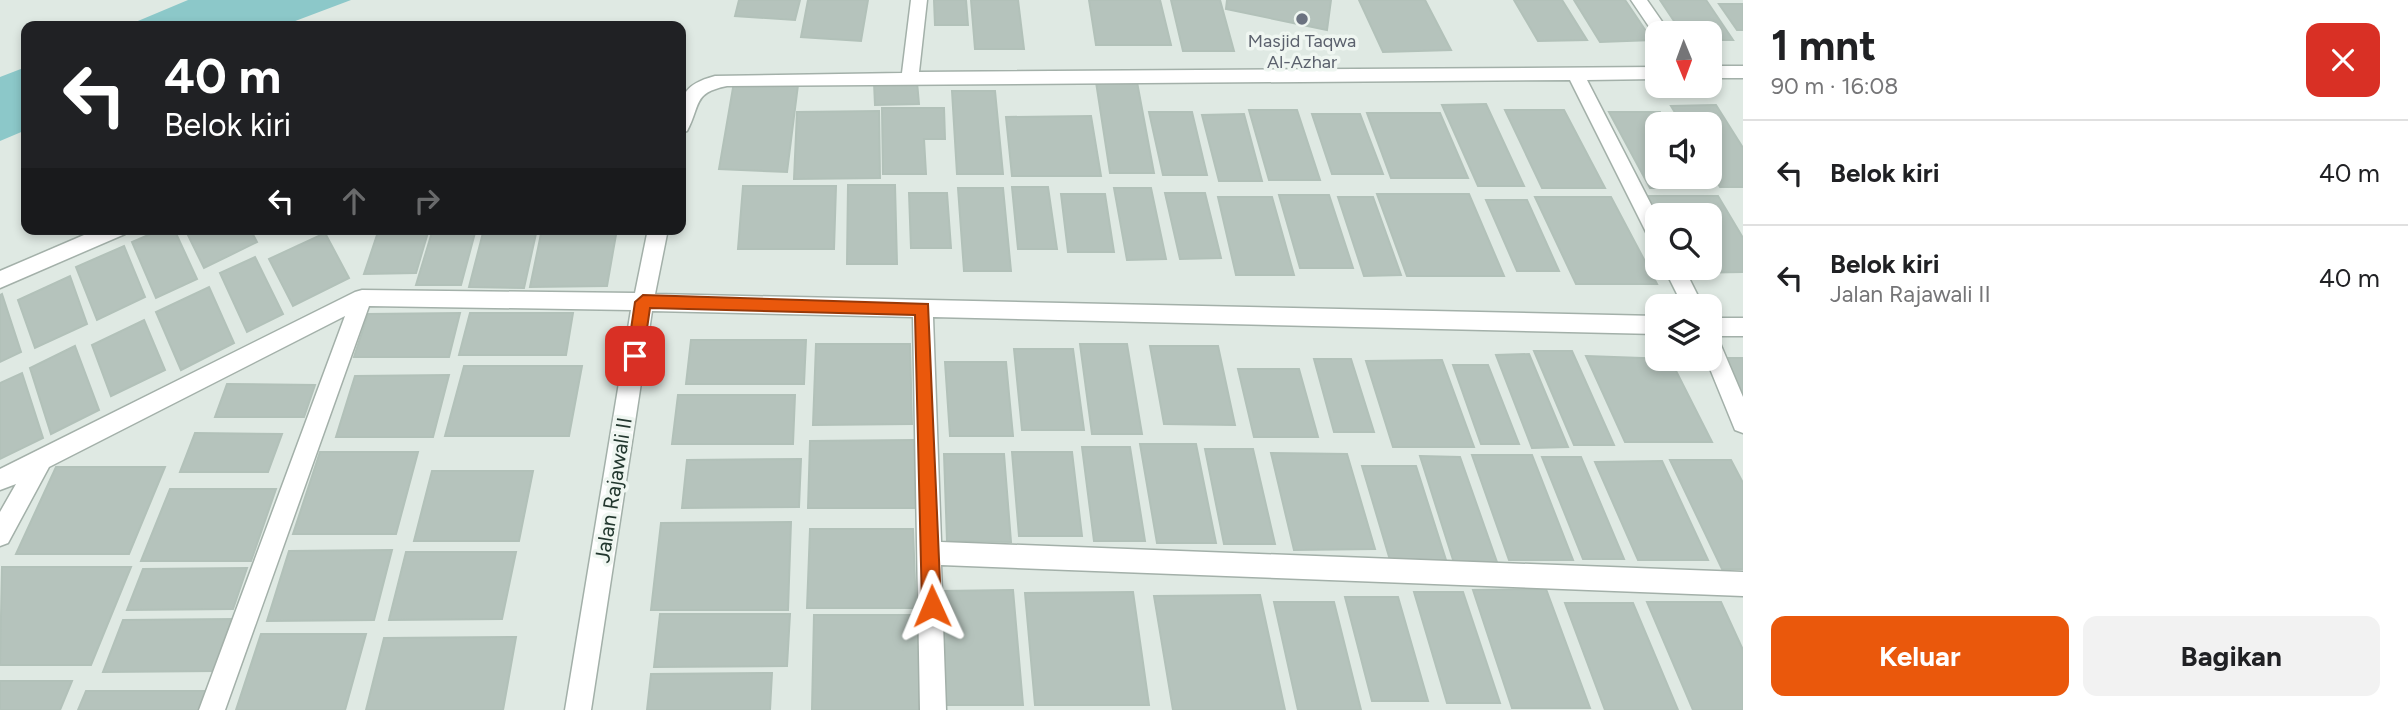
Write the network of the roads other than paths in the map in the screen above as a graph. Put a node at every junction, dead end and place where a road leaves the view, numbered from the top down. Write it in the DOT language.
graph roads {
  1 [pos="919,0"];
  2 [pos="1639,0"];
  3 [pos="1654,21"];
  4 [pos="1722,72"];
  5 [pos="1743,72"];
  6 [pos="1645,73"];
  7 [pos="1576,74"];
  8 [pos="910,76"];
  9 [pos="686,110"];
  10 [pos="1645,211"];
  11 [pos="104,235"];
  12 [pos="657,235"];
  13 [pos="0,280"];
  14 [pos="362,298"];
  15 [pos="643,302"];
  16 [pos="923,309"];
  17 [pos="1645,325"];
  18 [pos="1722,327"];
  19 [pos="1743,327"];
  20 [pos="1722,371"];
  21 [pos="1743,423"];
  22 [pos="41,459"];
  23 [pos="0,480"];
  24 [pos="0,535"];
  25 [pos="931,553"];
  26 [pos="1743,584"];
  27 [pos="212,710"];
  28 [pos="578,710"];
  29 [pos="933,710"];
  1 -- 8 [label="street"];
  2 -- 3 [label="street"];
  4 -- 5 [label="street"];
  6 -- 7 [label="street"];
  7 -- 8 [label="street"];
  7 -- 10 [label="street"];
  8 -- 9 [label="street"];
  11 -- 13 [label="street"];
  12 -- 15 [label="street, Jalan Rajawali II"];
  14 -- 15 [label="street"];
  14 -- 22 [label="street"];
  14 -- 27 [label="street"];
  15 -- 16 [label="street"];
  15 -- 28 [label="street, Jalan Rajawali II"];
  16 -- 17 [label="street"];
  16 -- 25 [label="street"];
  18 -- 19 [label="street"];
  20 -- 21 [label="street"];
  22 -- 23 [label="street"];
  22 -- 24 [label="street"];
  25 -- 26 [label="street"];
  25 -- 29 [label="street"];
}
